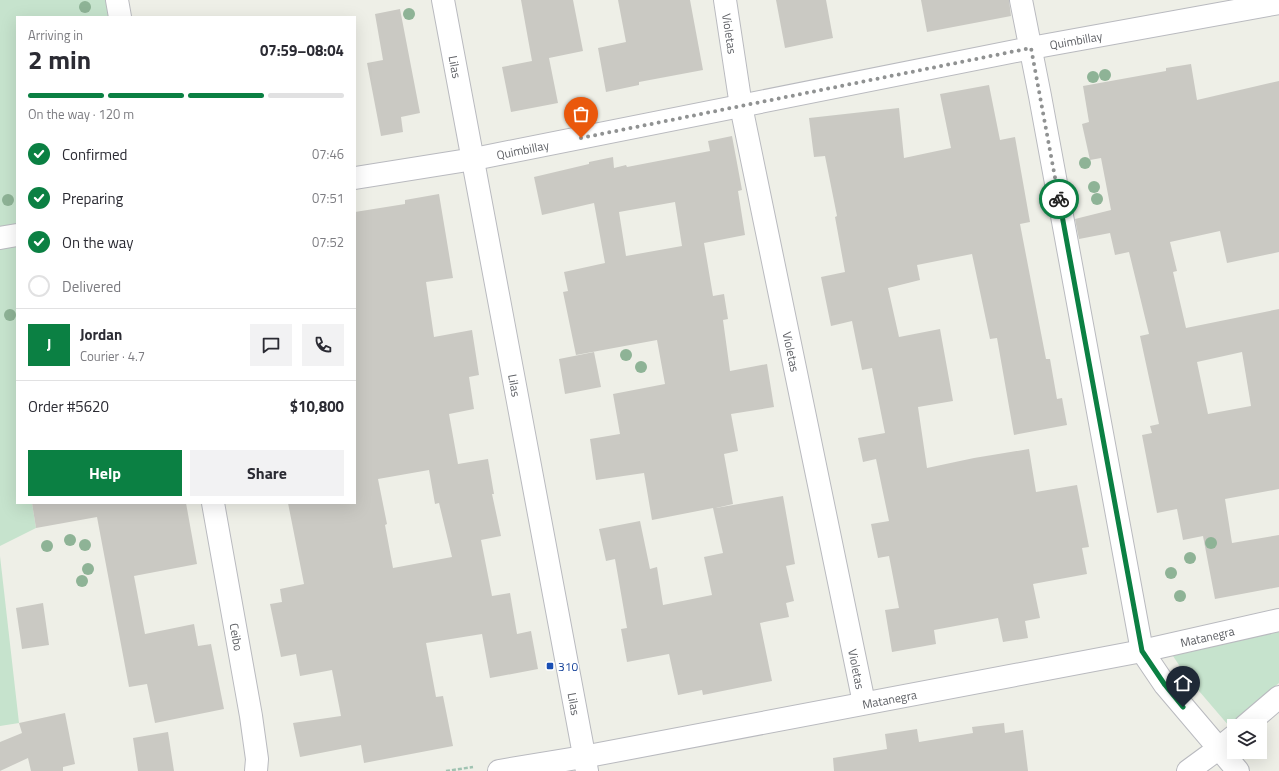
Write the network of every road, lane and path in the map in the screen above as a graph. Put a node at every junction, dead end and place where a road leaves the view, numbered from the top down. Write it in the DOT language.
graph roads {
  1 [pos="117,0"];
  2 [pos="443,0"];
  3 [pos="725,0"];
  4 [pos="1021,0"];
  5 [pos="1279,3"];
  6 [pos="120,16"];
  7 [pos="1031,48"];
  8 [pos="741,106"];
  9 [pos="474,159"];
  10 [pos="356,178"];
  11 [pos="16,235"];
  12 [pos="0,238"];
  13 [pos="213,504"];
  14 [pos="1279,620"];
  15 [pos="1142,651"];
  16 [pos="1279,697"];
  17 [pos="864,703"];
  18 [pos="1253,719"];
  19 [pos="1226,742"];
  20 [pos="585,764"];
  21 [pos="256,771"];
  22 [pos="499,771"];
  23 [pos="1188,771"];
  24 [pos="1238,771"];
  1 -- 6 [label="street"];
  2 -- 9 [label="street, Lilas"];
  3 -- 8 [label="street, Violetas"];
  4 -- 7 [label="street"];
  5 -- 7 [label="street, Quimbillay"];
  7 -- 8 [label="street, Quimbillay"];
  7 -- 15 [label="street"];
  8 -- 9 [label="street, Quimbillay"];
  8 -- 17 [label="street, Violetas"];
  9 -- 10 [label="street, Quimbillay"];
  9 -- 20 [label="street, Lilas"];
  11 -- 12 [label="street"];
  13 -- 21 [label="street, Ceibo"];
  14 -- 15 [label="street, Matanegra"];
  15 -- 17 [label="street, Matanegra"];
  15 -- 19 [label="street"];
  16 -- 18 [label="street"];
  17 -- 20 [label="street, Matanegra"];
  19 -- 23 [label="street"];
  19 -- 24 [label="street"];
  20 -- 22 [label="street, Matanegra"];
}
